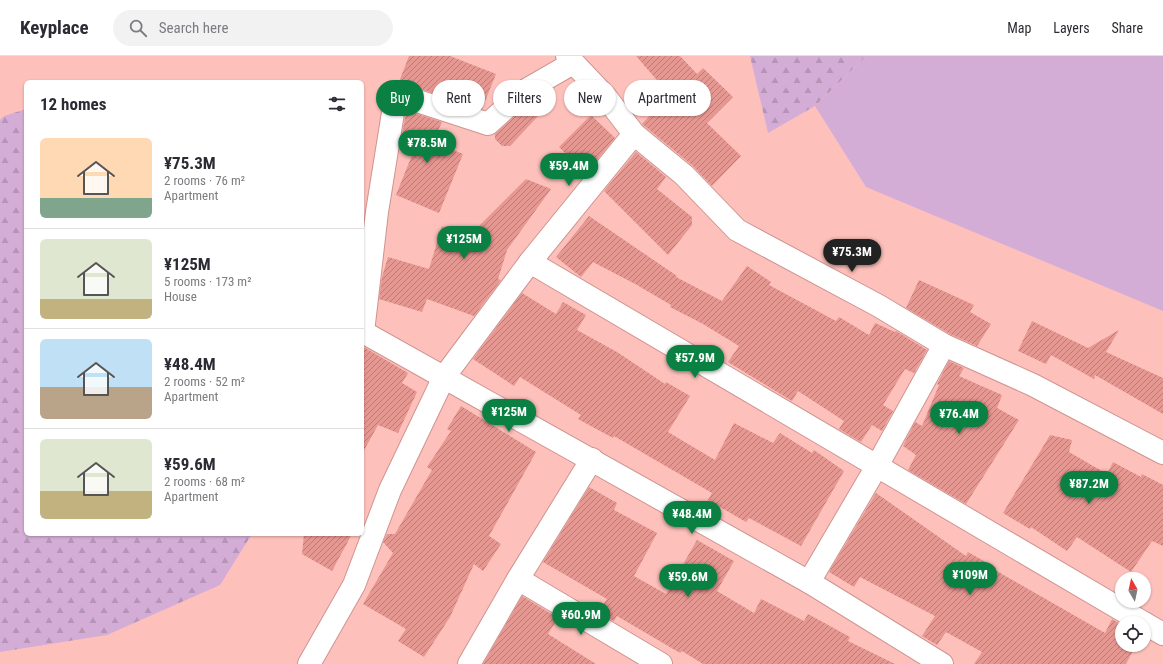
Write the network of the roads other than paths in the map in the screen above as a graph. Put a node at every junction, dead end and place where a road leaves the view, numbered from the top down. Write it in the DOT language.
graph roads {
  1 [pos="570,60"];
  2 [pos="634,134"];
  3 [pos="530,262"];
  4 [pos="944,346"];
  5 [pos="444,376"];
  6 [pos="1163,453"];
  7 [pos="592,459"];
  8 [pos="877,466"];
  9 [pos="518,579"];
  10 [pos="809,582"];
  11 [pos="1132,616"];
  12 [pos="1151,627"];
  13 [pos="1163,634"];
  14 [pos="309,664"];
  15 [pos="468,664"];
  16 [pos="661,664"];
  17 [pos="942,664"];
  1 -- 2 [label="street"];
  1 -- 5 [label="street"];
  2 -- 3 [label="street"];
  2 -- 4 [label="street"];
  3 -- 5 [label="street"];
  3 -- 8 [label="street"];
  4 -- 6 [label="street"];
  4 -- 8 [label="street"];
  5 -- 7 [label="street"];
  5 -- 14 [label="street"];
  7 -- 9 [label="street"];
  7 -- 10 [label="street"];
  8 -- 10 [label="street"];
  8 -- 11 [label="street"];
  9 -- 15 [label="street"];
  9 -- 16 [label="street"];
  10 -- 17 [label="street"];
  12 -- 13 [label="street"];
}
